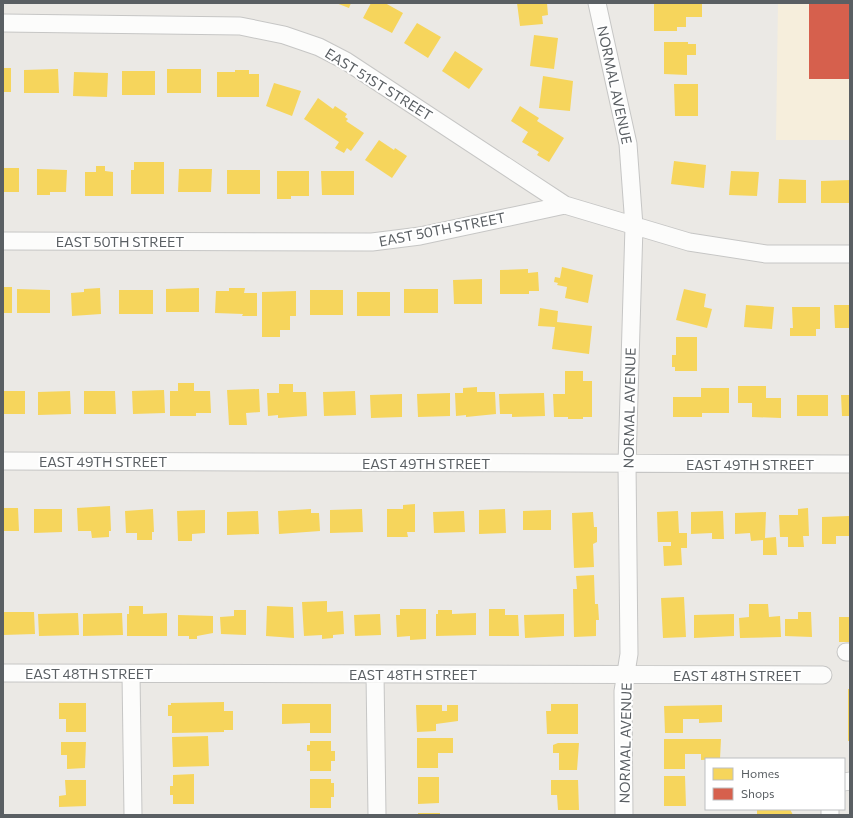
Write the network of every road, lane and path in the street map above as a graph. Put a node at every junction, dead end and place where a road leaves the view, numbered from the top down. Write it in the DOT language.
graph roads {
  1 [pos="597,3"];
  2 [pos="3,23"];
  3 [pos="565,204"];
  4 [pos="634,226"];
  5 [pos="3,241"];
  6 [pos="850,254"];
  7 [pos="3,461"];
  8 [pos="627,464"];
  9 [pos="850,464"];
  10 [pos="3,673"];
  11 [pos="131,674"];
  12 [pos="375,674"];
  13 [pos="626,674"];
  14 [pos="823,675"];
  15 [pos="133,815"];
  16 [pos="377,815"];
  17 [pos="624,815"];
  1 -- 4 [label="street, NORMAL AVENUE"];
  2 -- 3 [label="street, EAST 51ST STREET"];
  3 -- 4 [label="street"];
  3 -- 5 [label="street, EAST 50TH STREET"];
  4 -- 6 [label="street"];
  4 -- 8 [label="street, NORMAL AVENUE"];
  7 -- 8 [label="street, EAST 49TH STREET"];
  8 -- 9 [label="street, EAST 49TH STREET"];
  8 -- 13 [label="street, NORMAL AVENUE"];
  10 -- 11 [label="street, EAST 48TH STREET"];
  11 -- 12 [label="street, EAST 48TH STREET"];
  11 -- 15 [label="street"];
  12 -- 13 [label="street, EAST 48TH STREET"];
  12 -- 16 [label="street"];
  13 -- 14 [label="street, EAST 48TH STREET"];
  13 -- 17 [label="street, NORMAL AVENUE"];
}
